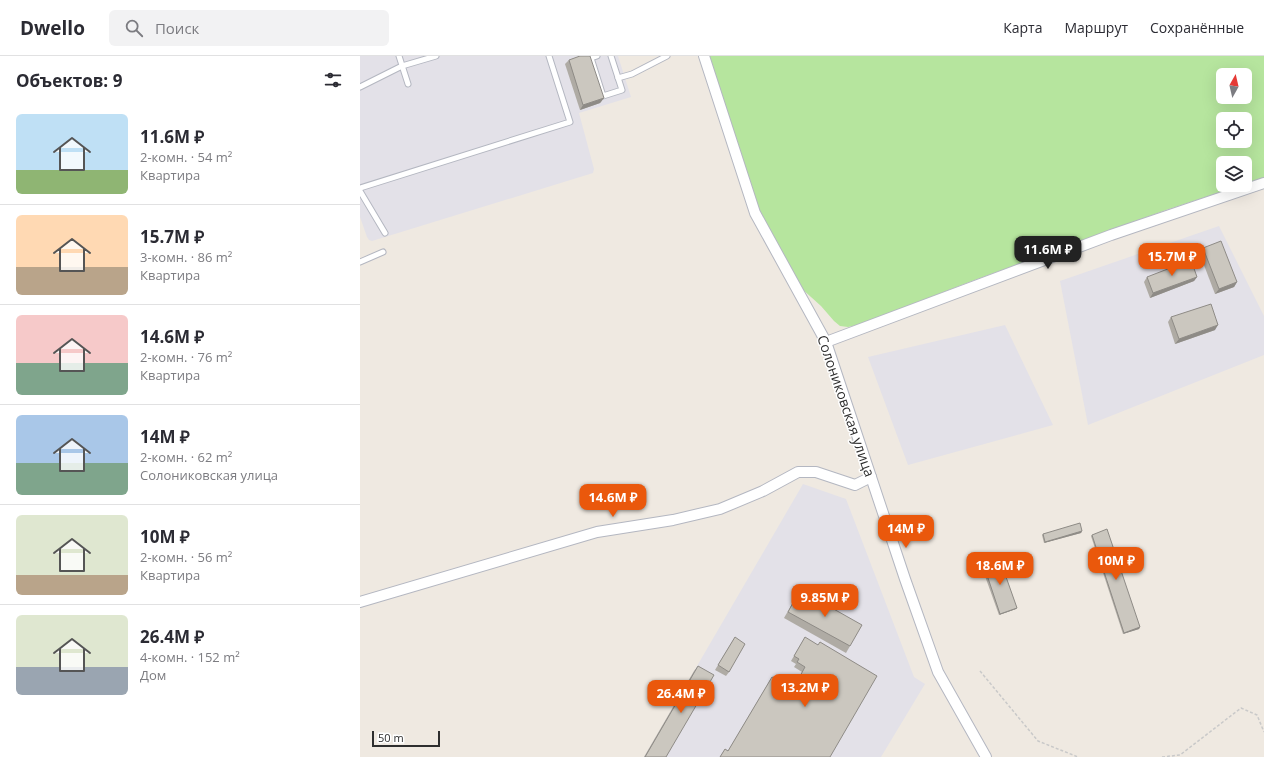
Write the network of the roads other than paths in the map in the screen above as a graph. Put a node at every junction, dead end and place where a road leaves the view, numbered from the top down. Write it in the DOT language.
graph roads {
  1 [pos="399,56"];
  2 [pos="436,56"];
  3 [pos="549,56"];
  4 [pos="597,56"];
  5 [pos="611,56"];
  6 [pos="666,56"];
  7 [pos="704,56"];
  8 [pos="402,66"];
  9 [pos="618,78"];
  10 [pos="408,84"];
  11 [pos="360,87"];
  12 [pos="1264,183"];
  13 [pos="360,190"];
  14 [pos="385,233"];
  15 [pos="382,252"];
  16 [pos="360,262"];
  17 [pos="826,342"];
  18 [pos="871,477"];
  19 [pos="360,602"];
  20 [pos="986,757"];
  1 -- 8 [label="lane"];
  2 -- 8 [label="lane"];
  3 -- 13 [label="lane"];
  4 -- 9 [label="lane"];
  5 -- 9 [label="lane"];
  6 -- 9 [label="lane"];
  7 -- 17 [label="street, Солониковская улица"];
  8 -- 10 [label="lane"];
  8 -- 11 [label="lane"];
  12 -- 17 [label="street"];
  13 -- 14 [label="lane"];
  15 -- 16 [label="lane"];
  17 -- 18 [label="street, Солониковская улица"];
  18 -- 19 [label="street"];
  18 -- 20 [label="street, Солониковская улица"];
}
